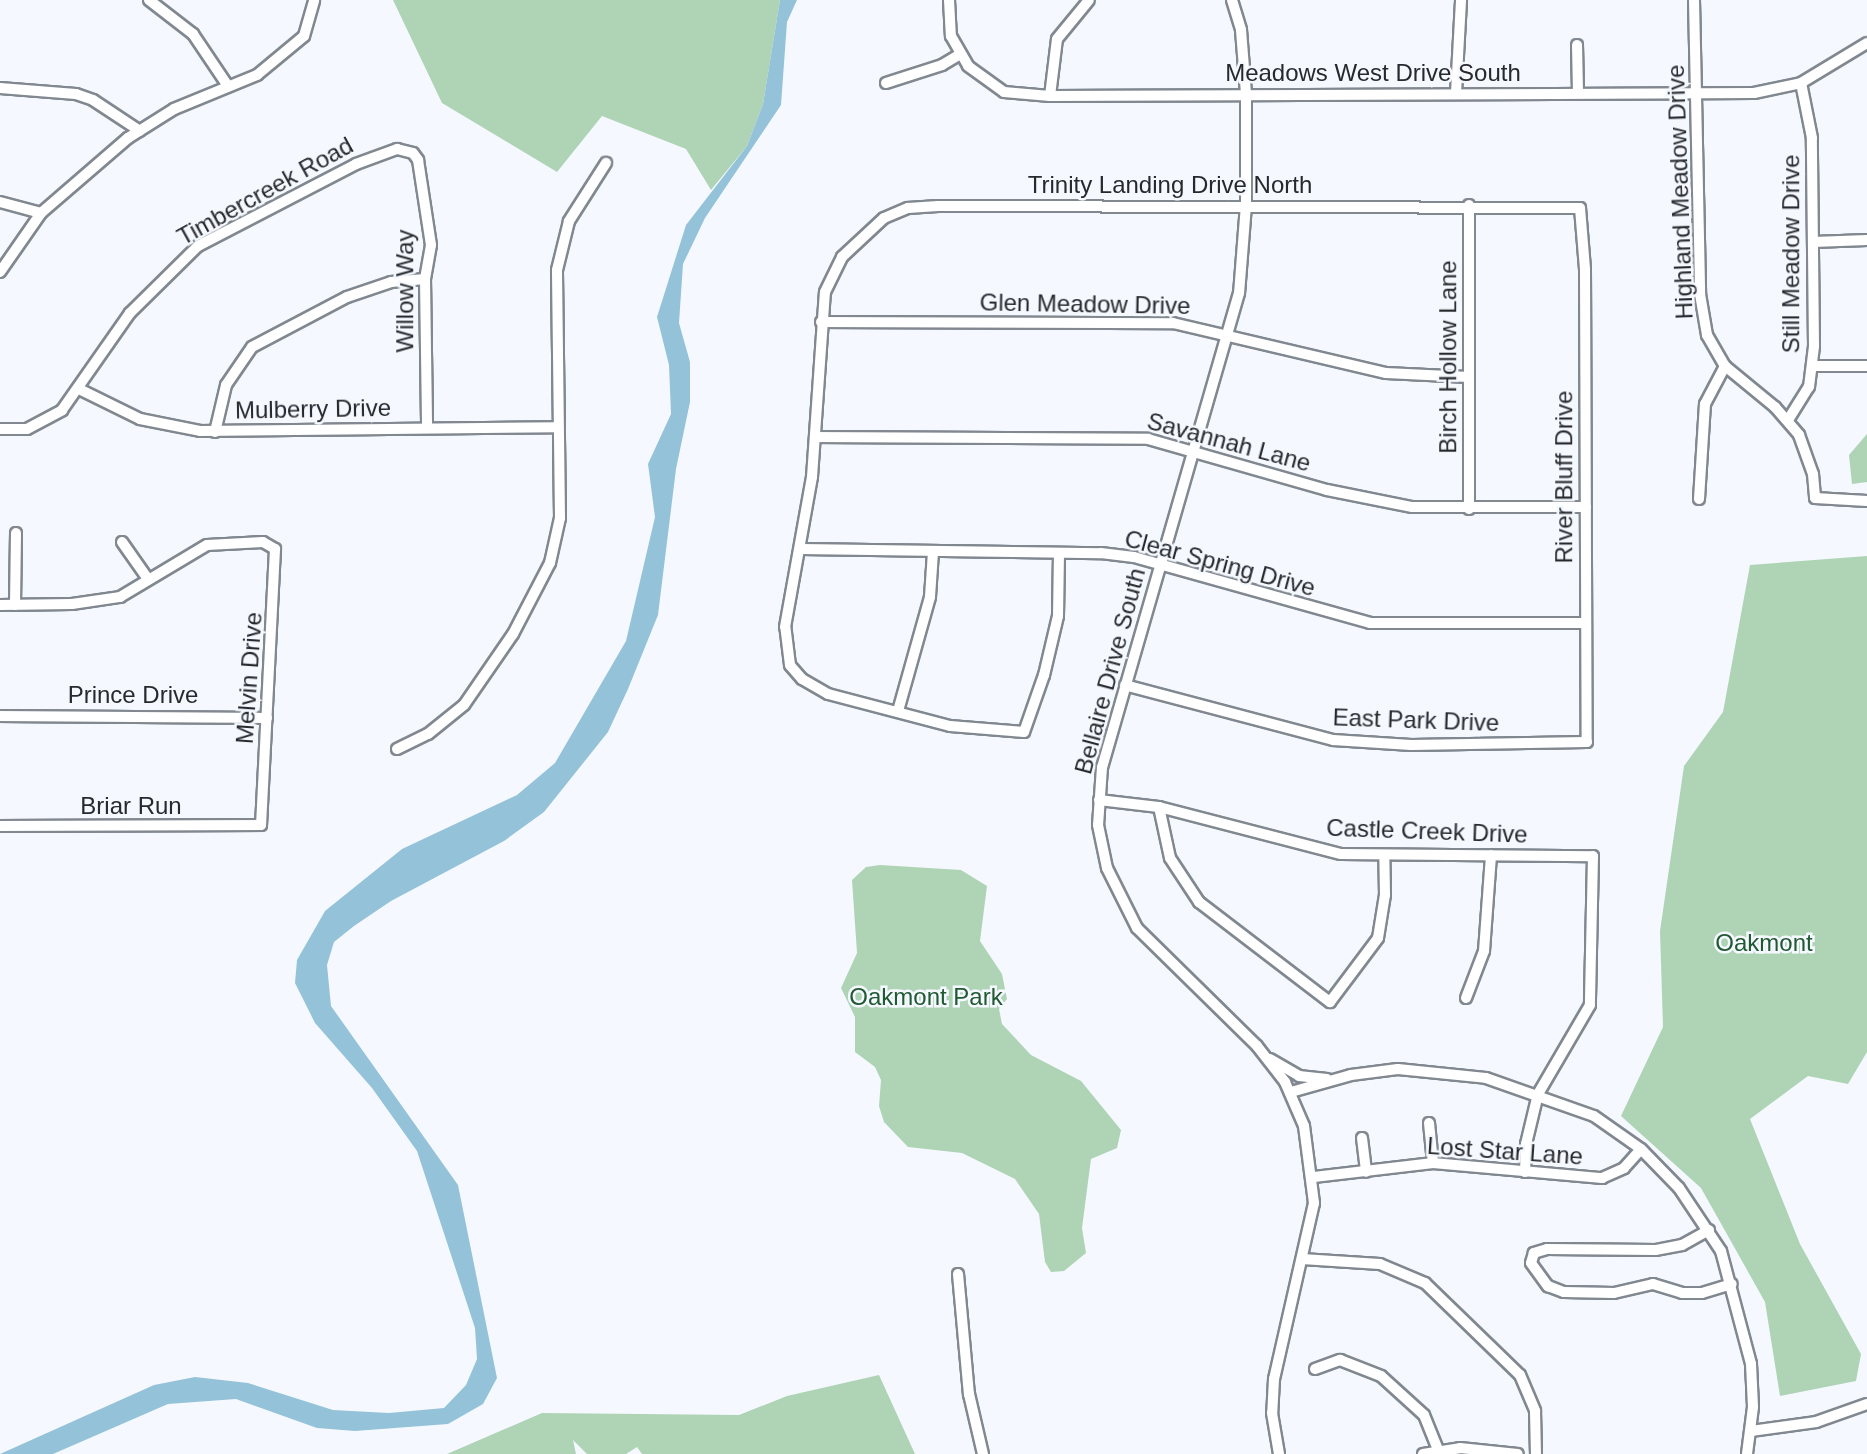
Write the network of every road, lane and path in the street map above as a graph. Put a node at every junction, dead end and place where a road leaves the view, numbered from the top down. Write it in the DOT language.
graph roads {
  1 [pos="149,0"];
  2 [pos="314,0"];
  3 [pos="949,0"];
  4 [pos="1089,0"];
  5 [pos="1232,0"];
  6 [pos="1461,0"];
  7 [pos="1693,0"];
  8 [pos="1867,43"];
  9 [pos="1577,45"];
  10 [pos="960,54"];
  11 [pos="886,83"];
  12 [pos="1801,83"];
  13 [pos="228,86"];
  14 [pos="0,88"];
  15 [pos="1456,93"];
  16 [pos="1578,93"];
  17 [pos="1246,94"];
  18 [pos="1698,94"];
  19 [pos="1050,96"];
  20 [pos="140,131"];
  21 [pos="415,155"];
  22 [pos="606,163"];
  23 [pos="0,202"];
  24 [pos="1246,205"];
  25 [pos="1469,205"];
  26 [pos="1582,211"];
  27 [pos="41,213"];
  28 [pos="1867,240"];
  29 [pos="1813,242"];
  30 [pos="0,272"];
  31 [pos="425,279"];
  32 [pos="821,322"];
  33 [pos="1229,335"];
  34 [pos="1725,366"];
  35 [pos="1813,366"];
  36 [pos="1867,366"];
  37 [pos="1469,377"];
  38 [pos="79,389"];
  39 [pos="1788,420"];
  40 [pos="557,427"];
  41 [pos="426,428"];
  42 [pos="0,429"];
  43 [pos="215,432"];
  44 [pos="816,437"];
  45 [pos="1195,450"];
  46 [pos="1699,499"];
  47 [pos="1867,501"];
  48 [pos="1586,507"];
  49 [pos="1469,509"];
  50 [pos="16,533"];
  51 [pos="121,542"];
  52 [pos="801,549"];
  53 [pos="933,552"];
  54 [pos="1059,553"];
  55 [pos="1160,565"];
  56 [pos="149,579"];
  57 [pos="0,605"];
  58 [pos="15,605"];
  59 [pos="1585,623"];
  60 [pos="1125,685"];
  61 [pos="898,711"];
  62 [pos="0,716"];
  63 [pos="267,718"];
  64 [pos="1587,742"];
  65 [pos="397,749"];
  66 [pos="1099,800"];
  67 [pos="1159,807"];
  68 [pos="261,825"];
  69 [pos="0,826"];
  70 [pos="1491,855"];
  71 [pos="1384,856"];
  72 [pos="1466,998"];
  73 [pos="1265,1056"];
  74 [pos="1331,1080"];
  75 [pos="1291,1092"];
  76 [pos="1538,1094"];
  77 [pos="1429,1123"];
  78 [pos="1362,1138"];
  79 [pos="1641,1149"];
  80 [pos="1433,1163"];
  81 [pos="1366,1172"];
  82 [pos="1525,1172"];
  83 [pos="1314,1177"];
  84 [pos="1709,1230"];
  85 [pos="1302,1259"];
  86 [pos="958,1274"];
  87 [pos="1732,1284"];
  88 [pos="1315,1369"];
  89 [pos="1867,1404"];
  90 [pos="1751,1432"];
  91 [pos="1438,1449"];
  92 [pos="983,1454"];
  93 [pos="1279,1454"];
  94 [pos="1423,1454"];
  95 [pos="1518,1454"];
  96 [pos="1536,1454"];
  97 [pos="1747,1454"];
  1 -- 13 [label="street"];
  2 -- 13 [label="street"];
  3 -- 10 [label="street"];
  4 -- 19 [label="street"];
  5 -- 17 [label="street, Bellaire Drive South"];
  6 -- 15 [label="street"];
  7 -- 18 [label="street, Highland Meadow Drive"];
  8 -- 12 [label="street, Meadows West Drive South"];
  9 -- 16 [label="street"];
  10 -- 11 [label="street"];
  10 -- 19 [label="street, Meadows West Drive South"];
  12 -- 18 [label="street, Meadows West Drive South"];
  12 -- 29 [label="street, Still Meadow Drive"];
  13 -- 20 [label="street"];
  14 -- 20 [label="street"];
  15 -- 16 [label="street, Meadows West Drive South"];
  15 -- 17 [label="street, Meadows West Drive South"];
  16 -- 18 [label="street, Meadows West Drive South"];
  17 -- 19 [label="street, Meadows West Drive South"];
  17 -- 24 [label="street, Bellaire Drive South"];
  18 -- 34 [label="street, Highland Meadow Drive"];
  20 -- 27 [label="street"];
  21 -- 31 [label="street, Willow Way"];
  21 -- 38 [label="street, Timbercreek Road"];
  22 -- 40 [label="street"];
  23 -- 27 [label="street"];
  24 -- 25 [label="street, Trinity Landing Drive North"];
  24 -- 32 [label="street, Trinity Landing Drive North"];
  24 -- 33 [label="street, Bellaire Drive South"];
  25 -- 26 [label="street, Trinity Landing Drive North"];
  25 -- 37 [label="street, Birch Hollow Lane"];
  26 -- 48 [label="street, River Bluff Drive"];
  27 -- 30 [label="street"];
  28 -- 29 [label="street"];
  29 -- 35 [label="street, Still Meadow Drive"];
  31 -- 41 [label="street, Willow Way"];
  31 -- 43 [label="street"];
  32 -- 33 [label="street, Glen Meadow Drive"];
  32 -- 44 [label="street, Trinity Landing Drive North"];
  33 -- 37 [label="street, Glen Meadow Drive"];
  33 -- 45 [label="street, Bellaire Drive South"];
  34 -- 39 [label="street, Highland Meadow Drive"];
  34 -- 46 [label="street"];
  35 -- 36 [label="street"];
  35 -- 39 [label="street, Still Meadow Drive"];
  37 -- 49 [label="street, Birch Hollow Lane"];
  38 -- 42 [label="street, Timbercreek Road"];
  38 -- 43 [label="street, Mulberry Drive"];
  39 -- 47 [label="street, Highland Meadow Drive"];
  40 -- 41 [label="street, Mulberry Drive"];
  40 -- 65 [label="street"];
  41 -- 43 [label="street, Mulberry Drive"];
  44 -- 45 [label="street, Savannah Lane"];
  44 -- 52 [label="street, Trinity Landing Drive North"];
  45 -- 49 [label="street, Savannah Lane"];
  45 -- 55 [label="street, Bellaire Drive South"];
  48 -- 49 [label="street, Savannah Lane"];
  48 -- 59 [label="street, River Bluff Drive"];
  50 -- 58 [label="street"];
  51 -- 56 [label="street"];
  52 -- 53 [label="street, Clear Spring Drive"];
  52 -- 61 [label="street, Trinity Landing Drive North"];
  53 -- 54 [label="street, Clear Spring Drive"];
  53 -- 61 [label="street"];
  54 -- 55 [label="street, Clear Spring Drive"];
  54 -- 61 [label="street"];
  55 -- 59 [label="street, Clear Spring Drive"];
  55 -- 60 [label="street, Bellaire Drive South"];
  56 -- 58 [label="street"];
  56 -- 63 [label="street, Melvin Drive"];
  57 -- 58 [label="street"];
  59 -- 64 [label="street, River Bluff Drive"];
  60 -- 64 [label="street, East Park Drive"];
  60 -- 66 [label="street, Bellaire Drive South"];
  62 -- 63 [label="street, Prince Drive"];
  63 -- 68 [label="street, Melvin Drive"];
  66 -- 67 [label="street, Castle Creek Drive"];
  66 -- 73 [label="street, Bellaire Drive South"];
  67 -- 71 [label="street, Castle Creek Drive"];
  67 -- 71 [label="street"];
  68 -- 69 [label="street, Briar Run"];
  70 -- 71 [label="street, Castle Creek Drive"];
  70 -- 72 [label="street"];
  70 -- 76 [label="street, Castle Creek Drive"];
  73 -- 74 [label="street"];
  73 -- 75 [label="street, Bellaire Drive South"];
  74 -- 75 [label="street"];
  74 -- 76 [label="street"];
  75 -- 83 [label="street, Bellaire Drive South"];
  76 -- 79 [label="street"];
  76 -- 82 [label="street"];
  77 -- 80 [label="street"];
  78 -- 81 [label="street"];
  79 -- 82 [label="street, Lost Star Lane"];
  79 -- 84 [label="street"];
  80 -- 81 [label="street, Lost Star Lane"];
  80 -- 82 [label="street, Lost Star Lane"];
  81 -- 83 [label="street, Lost Star Lane"];
  83 -- 85 [label="street, Bellaire Drive South"];
  84 -- 87 [label="street"];
  84 -- 87 [label="street"];
  85 -- 93 [label="street, Bellaire Drive South"];
  85 -- 96 [label="street"];
  86 -- 92 [label="street"];
  87 -- 90 [label="street"];
  88 -- 91 [label="street"];
  89 -- 90 [label="street"];
  90 -- 97 [label="street"];
  91 -- 94 [label="street"];
  91 -- 95 [label="street"];
}
